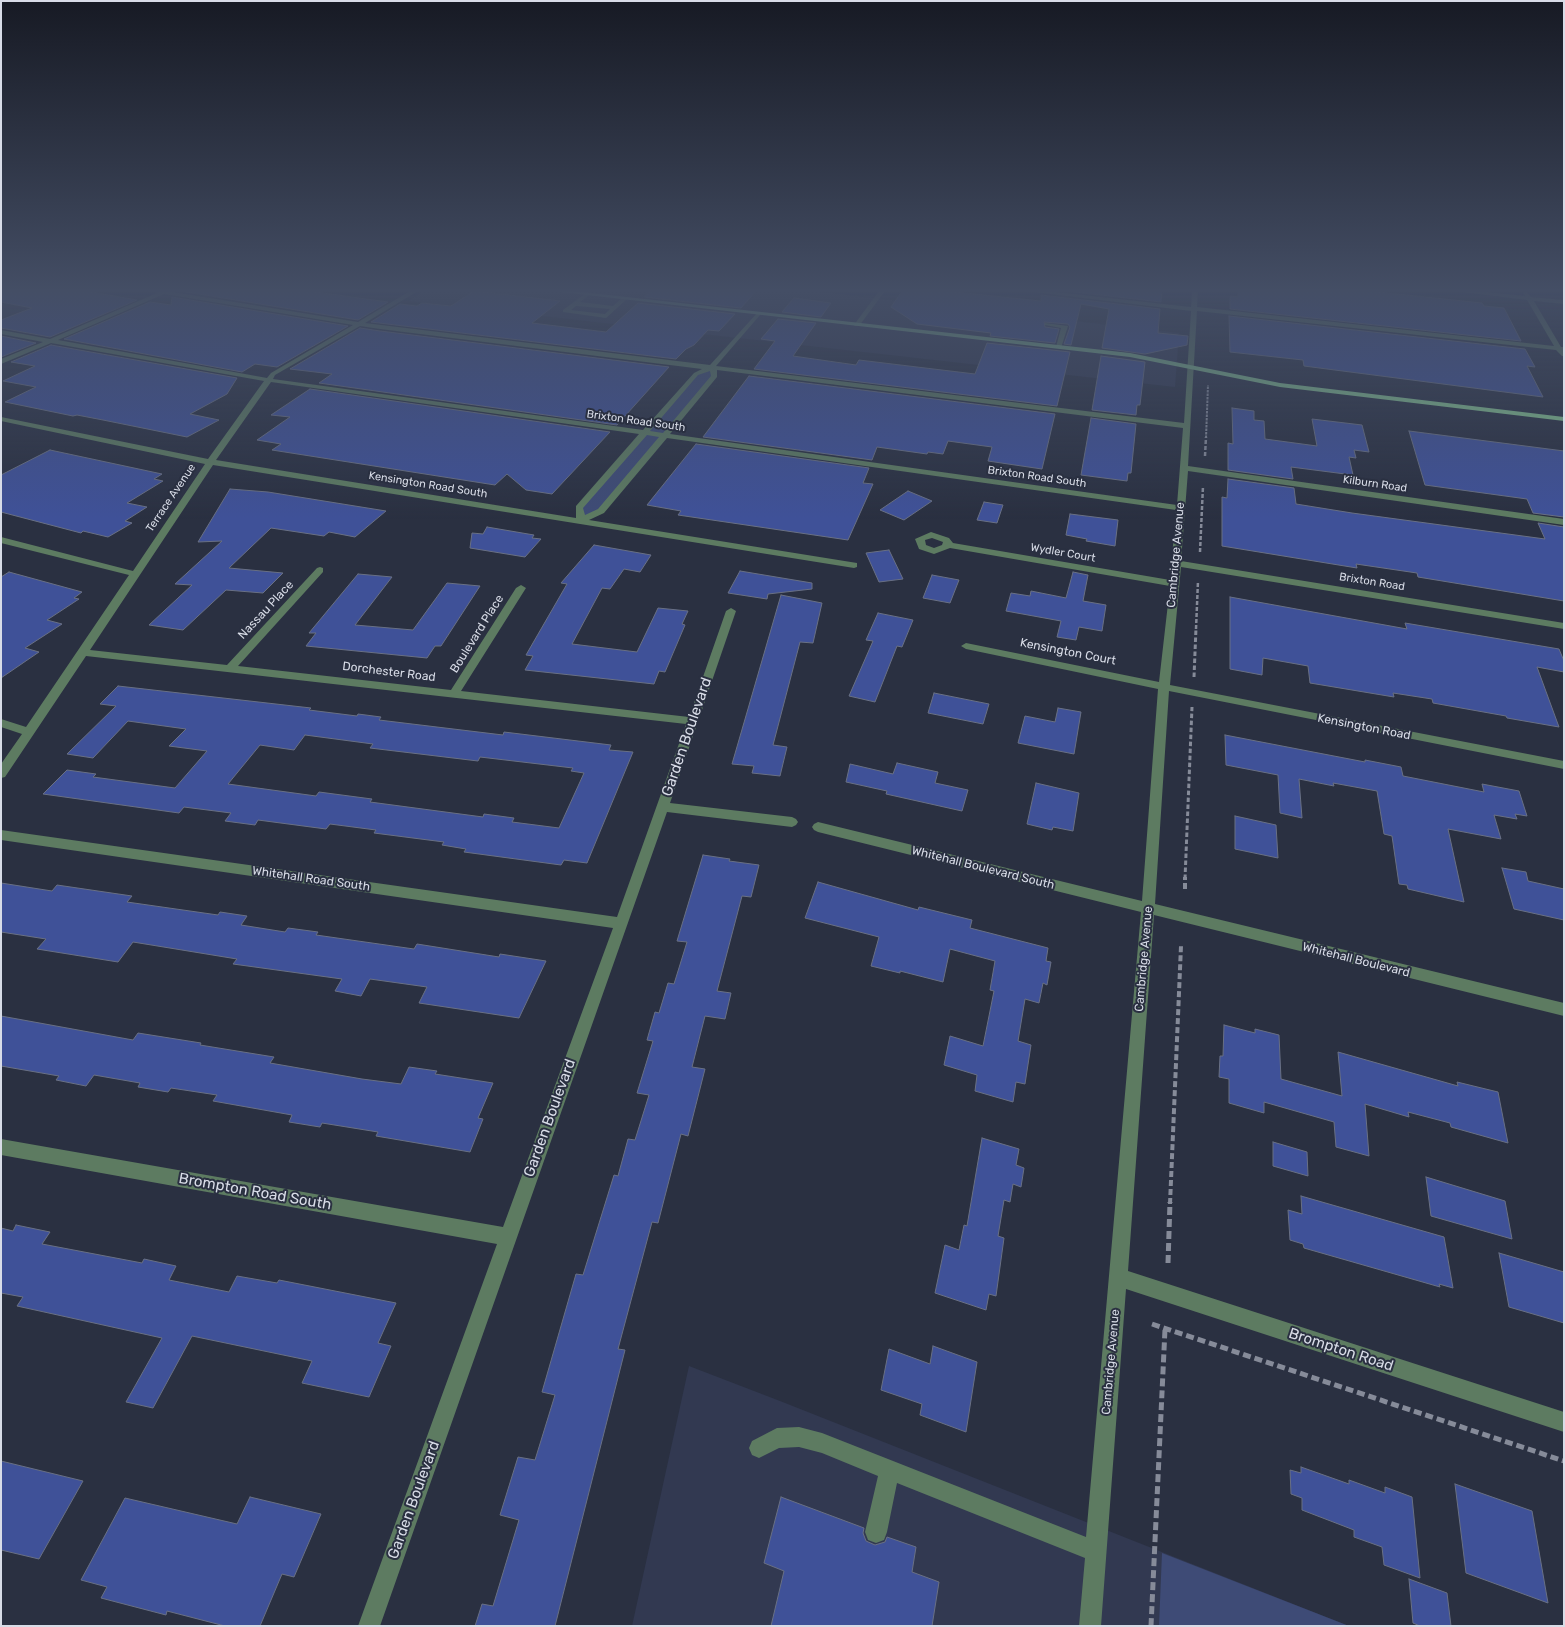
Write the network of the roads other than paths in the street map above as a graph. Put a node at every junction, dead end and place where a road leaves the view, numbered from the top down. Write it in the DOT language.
graph roads {
  1 [pos="195,367"];
  2 [pos="285,367"];
  3 [pos="712,367"];
  4 [pos="1191,367"];
  5 [pos="268,380"];
  6 [pos="1477,417"];
  7 [pos="1,419"];
  8 [pos="1564,419"];
  9 [pos="1186,426"];
  10 [pos="644,433"];
  11 [pos="665,436"];
  12 [pos="211,461"];
  13 [pos="1183,468"];
  14 [pos="1180,508"];
  15 [pos="581,520"];
  16 [pos="1564,522"];
  17 [pos="1,540"];
  18 [pos="948,545"];
  19 [pos="1176,563"];
  20 [pos="854,565"];
  21 [pos="320,570"];
  22 [pos="135,574"];
  23 [pos="1175,584"];
  24 [pos="521,588"];
  25 [pos="731,611"];
  26 [pos="1564,626"];
  27 [pos="966,646"];
  28 [pos="83,652"];
  29 [pos="230,668"];
  30 [pos="1164,687"];
  31 [pos="454,694"];
  32 [pos="692,721"];
  33 [pos="1,723"];
  34 [pos="29,732"];
  35 [pos="1564,766"];
  36 [pos="1,774"];
  37 [pos="663,807"];
  38 [pos="792,822"];
  39 [pos="818,827"];
  40 [pos="1,835"];
  41 [pos="1148,909"];
  42 [pos="620,922"];
  43 [pos="1564,1010"];
  44 [pos="1,1147"];
  45 [pos="508,1237"];
  46 [pos="1118,1277"];
  47 [pos="1564,1422"];
  48 [pos="759,1448"];
  49 [pos="890,1470"];
  50 [pos="876,1532"];
  51 [pos="1095,1551"];
  52 [pos="368,1626"];
  53 [pos="1090,1626"];
  1 -- 5 [label="street, Brixton Road South"];
  2 -- 5 [label="street, Terrace Avenue"];
  3 -- 9 [label="street"];
  3 -- 10 [label="street"];
  3 -- 11 [label="street"];
  4 -- 6 [label="main road"];
  4 -- 8 [label="main road"];
  4 -- 9 [label="street, Cambridge Avenue"];
  5 -- 10 [label="street, Brixton Road South"];
  5 -- 12 [label="street, Terrace Avenue"];
  7 -- 12 [label="street, Kensington Road South"];
  9 -- 13 [label="street, Cambridge Avenue"];
  10 -- 11 [label="street, Brixton Road South"];
  10 -- 15 [label="street"];
  11 -- 14 [label="street, Brixton Road South"];
  11 -- 15 [label="street"];
  12 -- 15 [label="street, Kensington Road South"];
  12 -- 22 [label="street, Terrace Avenue"];
  13 -- 14 [label="street, Cambridge Avenue"];
  13 -- 16 [label="street, Kilburn Road"];
  14 -- 19 [label="street, Cambridge Avenue"];
  15 -- 20 [label="street, Kensington Road South"];
  17 -- 22 [label="street"];
  18 -- 23 [label="street, Wydler Court"];
  19 -- 23 [label="street, Cambridge Avenue"];
  19 -- 26 [label="street, Brixton Road"];
  21 -- 29 [label="street, Nassau Place"];
  22 -- 28 [label="street, Terrace Avenue"];
  23 -- 30 [label="street, Cambridge Avenue"];
  24 -- 31 [label="street, Boulevard Place"];
  25 -- 32 [label="street, Garden Boulevard"];
  27 -- 30 [label="street, Kensington Court"];
  28 -- 29 [label="street, Dorchester Road"];
  28 -- 34 [label="street, Terrace Avenue"];
  29 -- 31 [label="street, Dorchester Road"];
  30 -- 35 [label="street, Kensington Road"];
  30 -- 41 [label="street, Cambridge Avenue"];
  31 -- 32 [label="street, Dorchester Road"];
  32 -- 37 [label="street, Garden Boulevard"];
  33 -- 34 [label="street"];
  34 -- 36 [label="street, Terrace Avenue"];
  37 -- 38 [label="street"];
  37 -- 42 [label="street, Garden Boulevard"];
  39 -- 41 [label="street, Whitehall Boulevard South"];
  40 -- 42 [label="street, Whitehall Road South"];
  41 -- 43 [label="street, Whitehall Boulevard"];
  41 -- 46 [label="street, Cambridge Avenue"];
  42 -- 45 [label="street, Garden Boulevard"];
  44 -- 45 [label="street, Brompton Road South"];
  45 -- 52 [label="street, Garden Boulevard"];
  46 -- 47 [label="street, Brompton Road"];
  46 -- 51 [label="street, Cambridge Avenue"];
  48 -- 49 [label="street"];
  49 -- 50 [label="street"];
  49 -- 51 [label="street"];
  51 -- 53 [label="street, Cambridge Avenue"];
}
